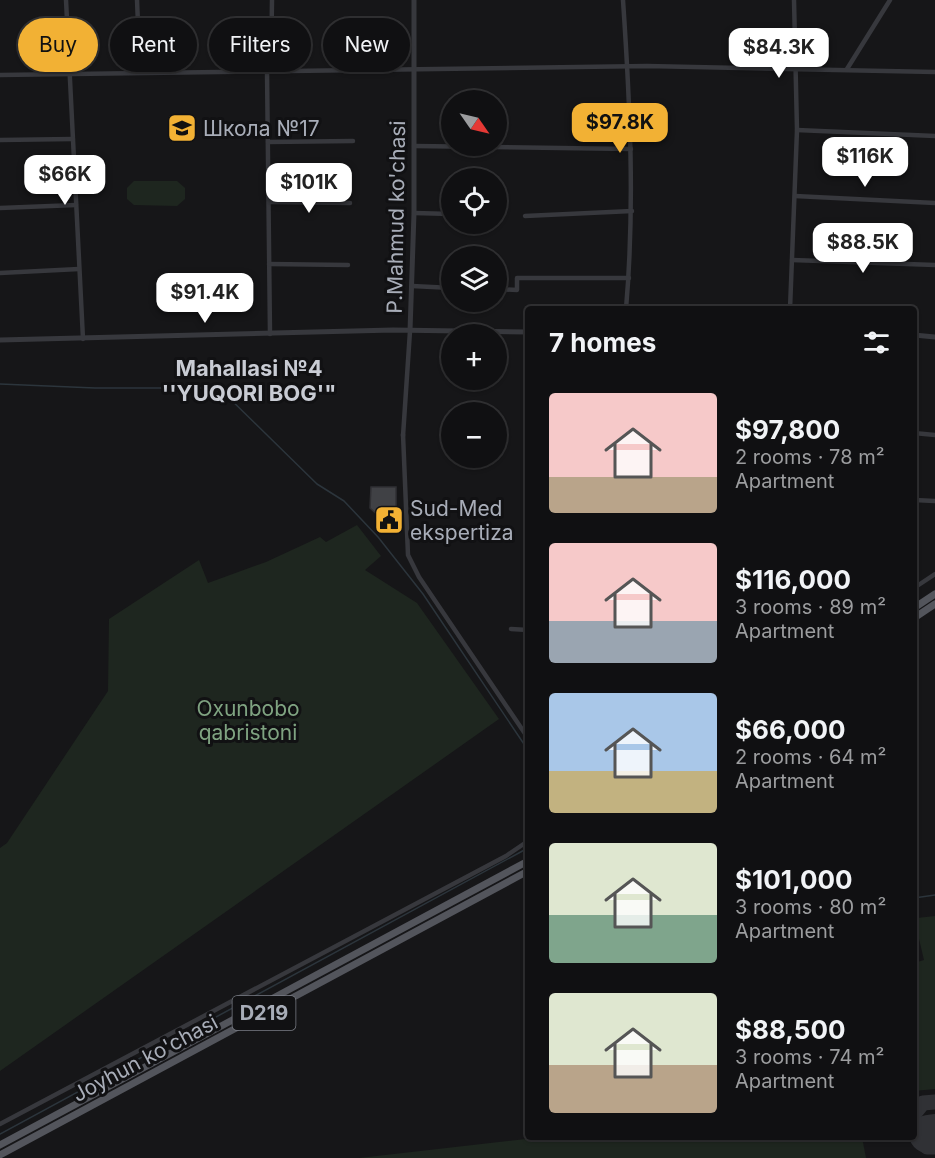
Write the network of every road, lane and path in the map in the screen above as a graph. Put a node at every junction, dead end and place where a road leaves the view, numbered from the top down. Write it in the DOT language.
graph roads {
  1 [pos="66,0"];
  2 [pos="137,0"];
  3 [pos="272,0"];
  4 [pos="414,0"];
  5 [pos="623,0"];
  6 [pos="794,0"];
  7 [pos="890,0"];
  8 [pos="138,18"];
  9 [pos="271,18"];
  10 [pos="626,67"];
  11 [pos="414,68"];
  12 [pos="797,68"];
  13 [pos="847,69"];
  14 [pos="311,70"];
  15 [pos="140,72"];
  16 [pos="269,72"];
  17 [pos="935,72"];
  18 [pos="70,73"];
  19 [pos="0,75"];
  20 [pos="797,130"];
  21 [pos="935,135"];
  22 [pos="73,139"];
  23 [pos="0,140"];
  24 [pos="354,141"];
  25 [pos="268,142"];
  26 [pos="414,146"];
  27 [pos="632,149"];
  28 [pos="795,196"];
  29 [pos="269,202"];
  30 [pos="935,202"];
  31 [pos="350,203"];
  32 [pos="76,205"];
  33 [pos="0,208"];
  34 [pos="632,211"];
  35 [pos="414,213"];
  36 [pos="441,214"];
  37 [pos="525,216"];
  38 [pos="792,260"];
  39 [pos="269,264"];
  40 [pos="348,265"];
  41 [pos="935,265"];
  42 [pos="79,269"];
  43 [pos="0,273"];
  44 [pos="628,278"];
  45 [pos="412,286"];
  46 [pos="441,287"];
  47 [pos="507,290"];
  48 [pos="626,306"];
  49 [pos="790,306"];
  50 [pos="410,331"];
  51 [pos="525,332"];
  52 [pos="270,334"];
  53 [pos="917,335"];
  54 [pos="935,337"];
  55 [pos="83,339"];
  56 [pos="0,340"];
  57 [pos="403,434"];
  58 [pos="917,434"];
  59 [pos="935,435"];
  60 [pos="917,500"];
  61 [pos="935,501"];
  62 [pos="405,559"];
  63 [pos="935,574"];
  64 [pos="917,586"];
  65 [pos="935,594"];
  66 [pos="935,604"];
  67 [pos="917,606"];
  68 [pos="917,616"];
  69 [pos="511,629"];
  70 [pos="525,630"];
  71 [pos="525,734"];
  72 [pos="525,843"];
  73 [pos="525,863"];
  74 [pos="525,873"];
  75 [pos="0,1124"];
  76 [pos="0,1145"];
  77 [pos="0,1155"];
  1 -- 18 [label="street"];
  2 -- 8 [label="street"];
  3 -- 9 [label="street"];
  4 -- 11 [label="street, P.Mahmud ko'chasi"];
  5 -- 10 [label="street"];
  6 -- 12 [label="street"];
  7 -- 13 [label="street"];
  10 -- 11 [label="street"];
  10 -- 12 [label="street"];
  10 -- 27 [label="street"];
  11 -- 14 [label="street"];
  11 -- 26 [label="street, P.Mahmud ko'chasi"];
  12 -- 13 [label="street"];
  12 -- 20 [label="street"];
  13 -- 17 [label="street"];
  15 -- 18 [label="street"];
  16 -- 25 [label="street"];
  18 -- 19 [label="street"];
  18 -- 22 [label="street"];
  20 -- 21 [label="street"];
  20 -- 28 [label="street"];
  22 -- 23 [label="street"];
  22 -- 32 [label="street"];
  24 -- 25 [label="street"];
  25 -- 29 [label="street"];
  26 -- 27 [label="street"];
  26 -- 35 [label="street, P.Mahmud ko'chasi"];
  27 -- 34 [label="street"];
  28 -- 30 [label="street"];
  28 -- 38 [label="street"];
  29 -- 31 [label="street"];
  29 -- 39 [label="street"];
  32 -- 33 [label="street"];
  32 -- 42 [label="street"];
  34 -- 37 [label="street"];
  34 -- 44 [label="street"];
  35 -- 36 [label="street"];
  35 -- 45 [label="street, P.Mahmud ko'chasi"];
  38 -- 41 [label="street"];
  38 -- 49 [label="street"];
  39 -- 40 [label="street"];
  39 -- 52 [label="street"];
  42 -- 43 [label="street"];
  42 -- 55 [label="street"];
  44 -- 47 [label="street"];
  44 -- 48 [label="street"];
  45 -- 46 [label="street"];
  45 -- 50 [label="street, P.Mahmud ko'chasi"];
  50 -- 51 [label="street"];
  50 -- 52 [label="street"];
  50 -- 57 [label="street, P.Mahmud ko'chasi"];
  52 -- 55 [label="street"];
  53 -- 54 [label="street"];
  55 -- 56 [label="street"];
  57 -- 62 [label="street, P.Mahmud ko'chasi"];
  57 -- 71 [label="street, P.Mahmud ko'chasi"];
  58 -- 59 [label="street"];
  60 -- 61 [label="street"];
  63 -- 64 [label="street"];
  65 -- 67 [label="main road"];
  66 -- 68 [label="main road"];
  69 -- 70 [label="street"];
  72 -- 75 [label="street"];
  73 -- 76 [label="main road, Joyhun ko'chasi / D219"];
  74 -- 77 [label="main road, Joyhun ko'chasi / D219"];
}
